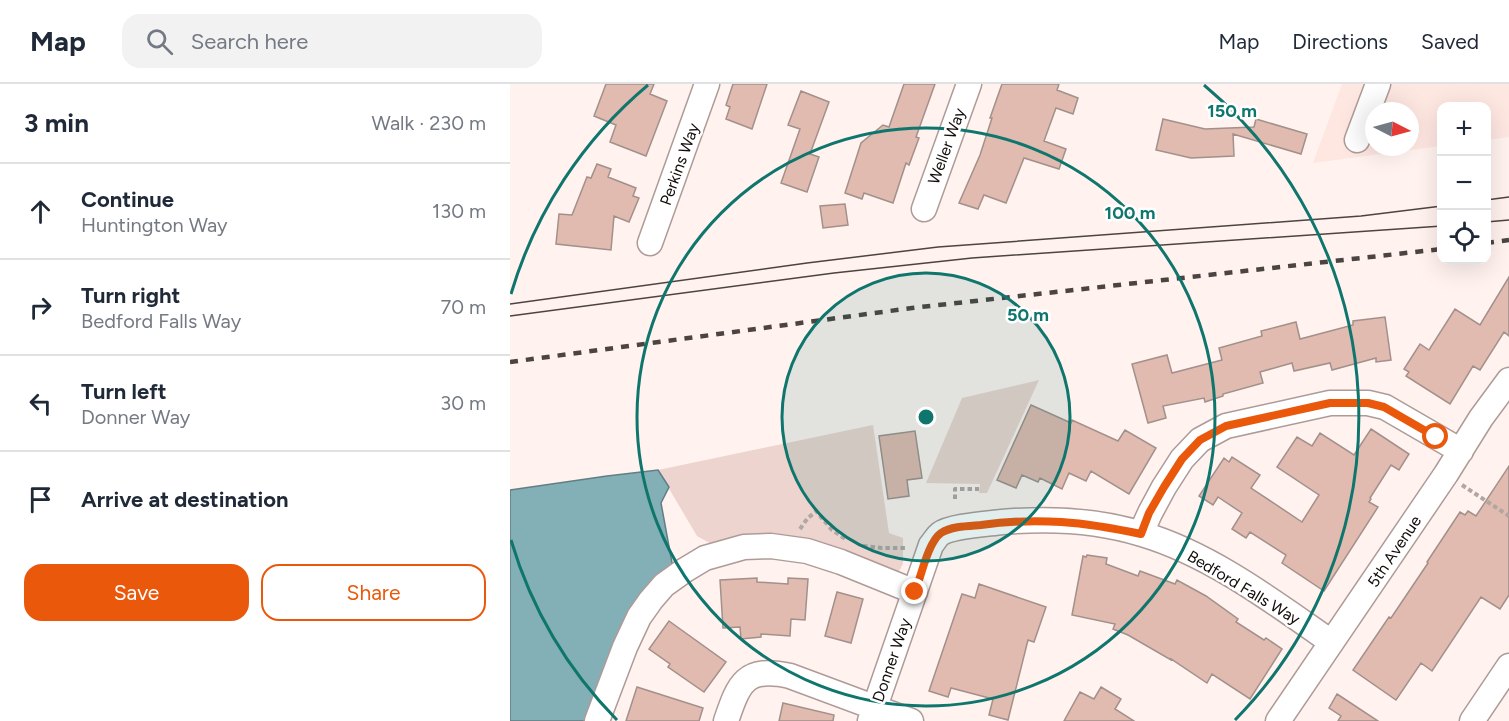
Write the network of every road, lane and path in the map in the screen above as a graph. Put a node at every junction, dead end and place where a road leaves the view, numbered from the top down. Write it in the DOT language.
graph roads {
  1 [pos="707,84"];
  2 [pos="969,84"];
  3 [pos="1378,84"];
  4 [pos="1357,140"];
  5 [pos="924,209"];
  6 [pos="650,243"];
  7 [pos="1509,380"];
  8 [pos="1461,452"];
  9 [pos="1446,474"];
  10 [pos="979,489"];
  11 [pos="955,500"];
  12 [pos="816,511"];
  13 [pos="1509,516"];
  14 [pos="940,534"];
  15 [pos="1141,534"];
  16 [pos="848,540"];
  17 [pos="857,545"];
  18 [pos="905,548"];
  19 [pos="915,592"];
  20 [pos="1331,642"];
  21 [pos="1509,666"];
  22 [pos="872,715"];
  23 [pos="597,721"];
  24 [pos="726,721"];
  25 [pos="910,721"];
  26 [pos="1278,721"];
  27 [pos="1472,721"];
  1 -- 6 [label="street, Perkins Way"];
  2 -- 5 [label="street, Weller Way"];
  3 -- 4 [label="street"];
  7 -- 8 [label="street, 5th Avenue"];
  8 -- 9 [label="street, 5th Avenue"];
  8 -- 15 [label="street"];
  9 -- 13 [label="path"];
  9 -- 20 [label="street, 5th Avenue"];
  10 -- 11 [label="path"];
  12 -- 16 [label="path"];
  14 -- 15 [label="street, Bedford Falls Way"];
  14 -- 19 [label="street, Donner Way"];
  15 -- 20 [label="street, Bedford Falls Way"];
  17 -- 18 [label="path"];
  19 -- 22 [label="street, Donner Way"];
  19 -- 23 [label="street"];
  20 -- 26 [label="street, 5th Avenue"];
  21 -- 27 [label="street"];
  22 -- 24 [label="street"];
  22 -- 25 [label="street"];
}
